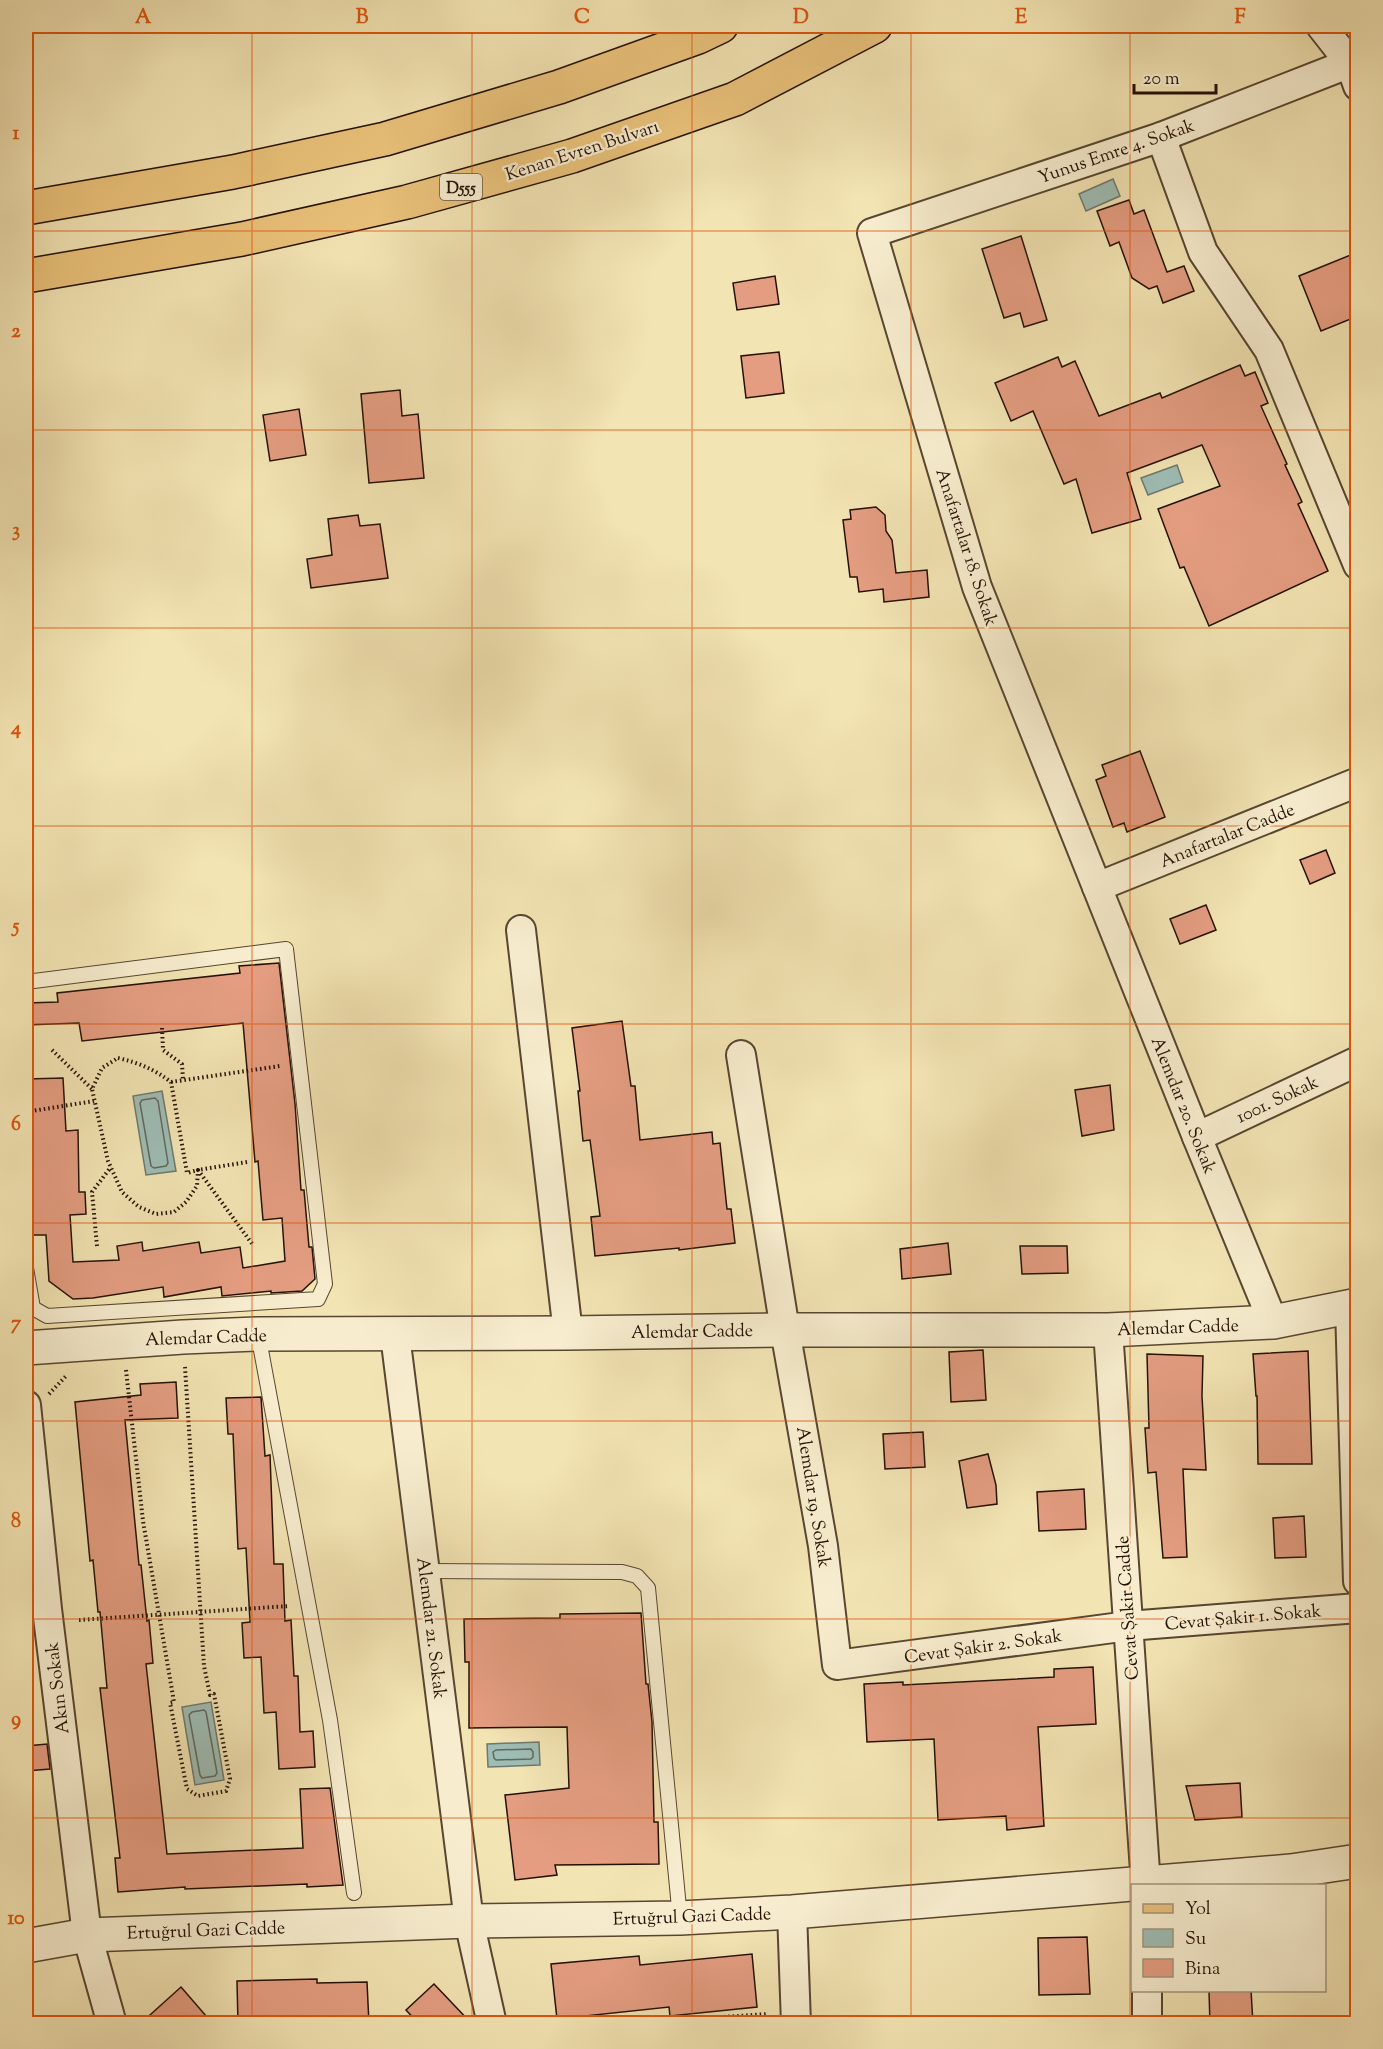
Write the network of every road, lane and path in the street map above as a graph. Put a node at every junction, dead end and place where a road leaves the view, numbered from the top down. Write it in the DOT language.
graph roads {
  1 [pos="721,26"];
  2 [pos="875,26"];
  3 [pos="1321,26"];
  4 [pos="1355,70"];
  5 [pos="1161,137"];
  6 [pos="26,208"];
  7 [pos="872,233"];
  8 [pos="26,276"];
  9 [pos="1358,565"];
  10 [pos="1358,782"];
  11 [pos="1097,887"];
  12 [pos="521,930"];
  13 [pos="26,982"];
  14 [pos="162,1028"];
  15 [pos="52,1050"];
  16 [pos="741,1055"];
  17 [pos="1358,1061"];
  18 [pos="299,1063"];
  19 [pos="183,1080"];
  20 [pos="171,1082"];
  21 [pos="92,1089"];
  22 [pos="94,1101"];
  23 [pos="26,1112"];
  24 [pos="1197,1137"];
  25 [pos="247,1162"];
  26 [pos="111,1167"];
  27 [pos="198,1170"];
  28 [pos="253,1245"];
  29 [pos="97,1246"];
  30 [pos="26,1268"];
  31 [pos="1354,1306"];
  32 [pos="1273,1323"];
  33 [pos="785,1330"];
  34 [pos="1108,1330"];
  35 [pos="258,1334"];
  36 [pos="568,1334"];
  37 [pos="395,1335"];
  38 [pos="183,1337"];
  39 [pos="122,1341"];
  40 [pos="26,1348"];
  41 [pos="71,1371"];
  42 [pos="38,1405"];
  43 [pos="425,1571"];
  44 [pos="1358,1581"];
  45 [pos="308,1604"];
  46 [pos="1358,1608"];
  47 [pos="77,1609"];
  48 [pos="201,1612"];
  49 [pos="159,1614"];
  50 [pos="79,1620"];
  51 [pos="1128,1626"];
  52 [pos="80,1629"];
  53 [pos="837,1665"];
  54 [pos="1358,1862"];
  55 [pos="1146,1884"];
  56 [pos="1131,1885"];
  57 [pos="354,1893"];
  58 [pos="792,1912"];
  59 [pos="680,1918"];
  60 [pos="469,1922"];
  61 [pos="87,1935"];
  62 [pos="26,1946"];
  63 [pos="1147,1992"];
  64 [pos="796,2018"];
  65 [pos="112,2024"];
  66 [pos="492,2024"];
  67 [pos="616,2024"];
  68 [pos="1147,2024"];
  1 -- 6 [label="main road"];
  2 -- 8 [label="main road, Kenan Evren Bulvarı / D555"];
  3 -- 4 [label="street"];
  4 -- 5 [label="street, Yunus Emre 4. Sokak"];
  5 -- 7 [label="street, Yunus Emre 4. Sokak"];
  5 -- 9 [label="street"];
  7 -- 11 [label="street, Anafartalar 18. Sokak"];
  10 -- 11 [label="street, Anafartalar Cadde"];
  11 -- 24 [label="street, Alemdar 20. Sokak"];
  12 -- 36 [label="street"];
  13 -- 18 [label="lane"];
  14 -- 19 [label="path"];
  15 -- 21 [label="path"];
  16 -- 33 [label="street, Alemdar 19. Sokak"];
  17 -- 24 [label="street, 1001. Sokak"];
  18 -- 19 [label="path"];
  18 -- 30 [label="lane"];
  19 -- 20 [label="path"];
  20 -- 21 [label="path"];
  20 -- 27 [label="path"];
  21 -- 22 [label="path"];
  22 -- 23 [label="path"];
  22 -- 26 [label="path"];
  24 -- 32 [label="street, Alemdar 20. Sokak"];
  25 -- 27 [label="path"];
  26 -- 27 [label="path"];
  26 -- 29 [label="path"];
  27 -- 28 [label="path"];
  31 -- 32 [label="street, Alemdar Cadde"];
  31 -- 44 [label="street"];
  32 -- 34 [label="street, Alemdar Cadde"];
  33 -- 34 [label="street, Alemdar Cadde"];
  33 -- 36 [label="street, Alemdar Cadde"];
  33 -- 53 [label="street, Alemdar 19. Sokak"];
  34 -- 51 [label="street, Cevat Şakir Cadde"];
  35 -- 37 [label="street, Alemdar Cadde"];
  35 -- 38 [label="street, Alemdar Cadde"];
  35 -- 45 [label="lane"];
  36 -- 37 [label="street, Alemdar Cadde"];
  37 -- 43 [label="street, Alemdar 21. Sokak"];
  38 -- 39 [label="street, Alemdar Cadde"];
  38 -- 48 [label="path"];
  39 -- 40 [label="street, Alemdar Cadde"];
  39 -- 49 [label="path"];
  41 -- 42 [label="path"];
  42 -- 61 [label="street, Akın Sokak"];
  43 -- 59 [label="lane"];
  43 -- 60 [label="street, Alemdar 21. Sokak"];
  45 -- 48 [label="path"];
  45 -- 57 [label="lane"];
  46 -- 51 [label="street, Cevat Şakir 1. Sokak"];
  47 -- 50 [label="path"];
  48 -- 49 [label="path"];
  48 -- 49 [label="path"];
  49 -- 50 [label="path"];
  50 -- 52 [label="path"];
  51 -- 53 [label="street, Cevat Şakir 2. Sokak"];
  51 -- 55 [label="street, Cevat Şakir Cadde"];
  54 -- 55 [label="street, Ertuğrul Gazi Cadde"];
  56 -- 58 [label="street, Ertuğrul Gazi Cadde"];
  58 -- 59 [label="street, Ertuğrul Gazi Cadde"];
  58 -- 64 [label="street"];
  59 -- 60 [label="street, Ertuğrul Gazi Cadde"];
  60 -- 61 [label="street, Ertuğrul Gazi Cadde"];
  60 -- 66 [label="street, Alemdar 21. Sokak"];
  61 -- 62 [label="street, Ertuğrul Gazi Cadde"];
  61 -- 65 [label="street, Akın Sokak"];
  63 -- 68 [label="street"];
  64 -- 67 [label="path"];
}
